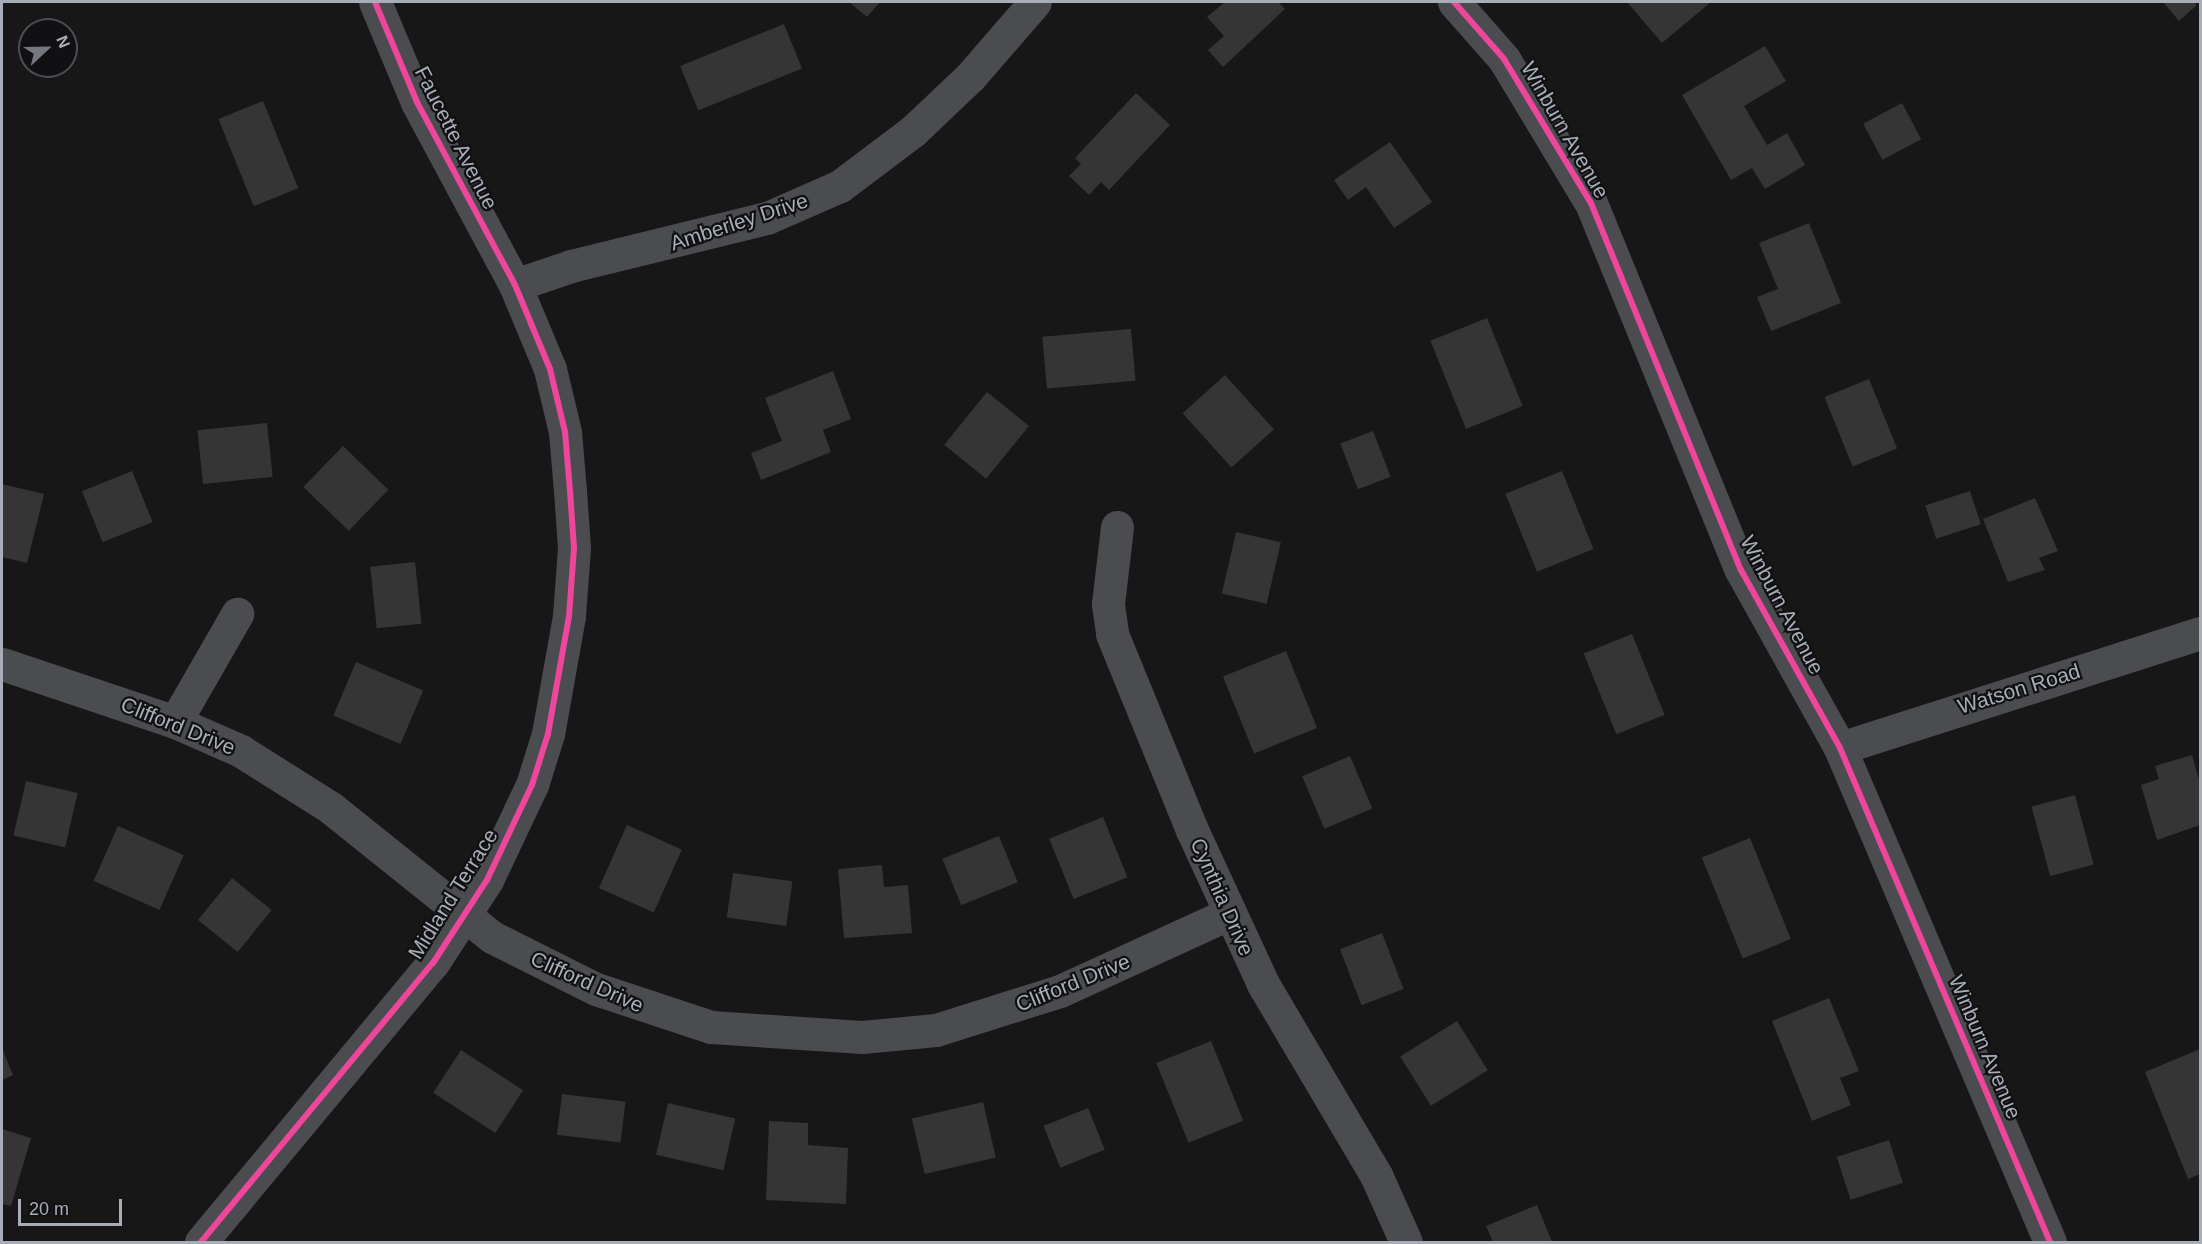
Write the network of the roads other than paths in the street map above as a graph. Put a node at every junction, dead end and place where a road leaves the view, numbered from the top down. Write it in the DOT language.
graph roads {
  1 [pos="375,2"];
  2 [pos="1035,2"];
  3 [pos="1454,2"];
  4 [pos="515,285"];
  5 [pos="1117,527"];
  6 [pos="237,614"];
  7 [pos="2200,633"];
  8 [pos="2,664"];
  9 [pos="175,722"];
  10 [pos="1840,748"];
  11 [pos="1228,914"];
  12 [pos="463,915"];
  13 [pos="201,1242"];
  14 [pos="1406,1242"];
  15 [pos="2050,1242"];
  1 -- 4 [label="street, Faucette Avenue"];
  2 -- 4 [label="street, Amberley Drive"];
  3 -- 10 [label="street, Winburn Avenue"];
  4 -- 12 [label="street, Midland Terrace"];
  5 -- 11 [label="street, Cynthia Drive"];
  6 -- 9 [label="street"];
  7 -- 10 [label="street, Watson Road"];
  8 -- 9 [label="street, Clifford Drive"];
  9 -- 12 [label="street, Clifford Drive"];
  10 -- 15 [label="street, Winburn Avenue"];
  11 -- 12 [label="street, Clifford Drive"];
  11 -- 14 [label="street, Cynthia Drive"];
  12 -- 13 [label="street, Midland Terrace"];
}
